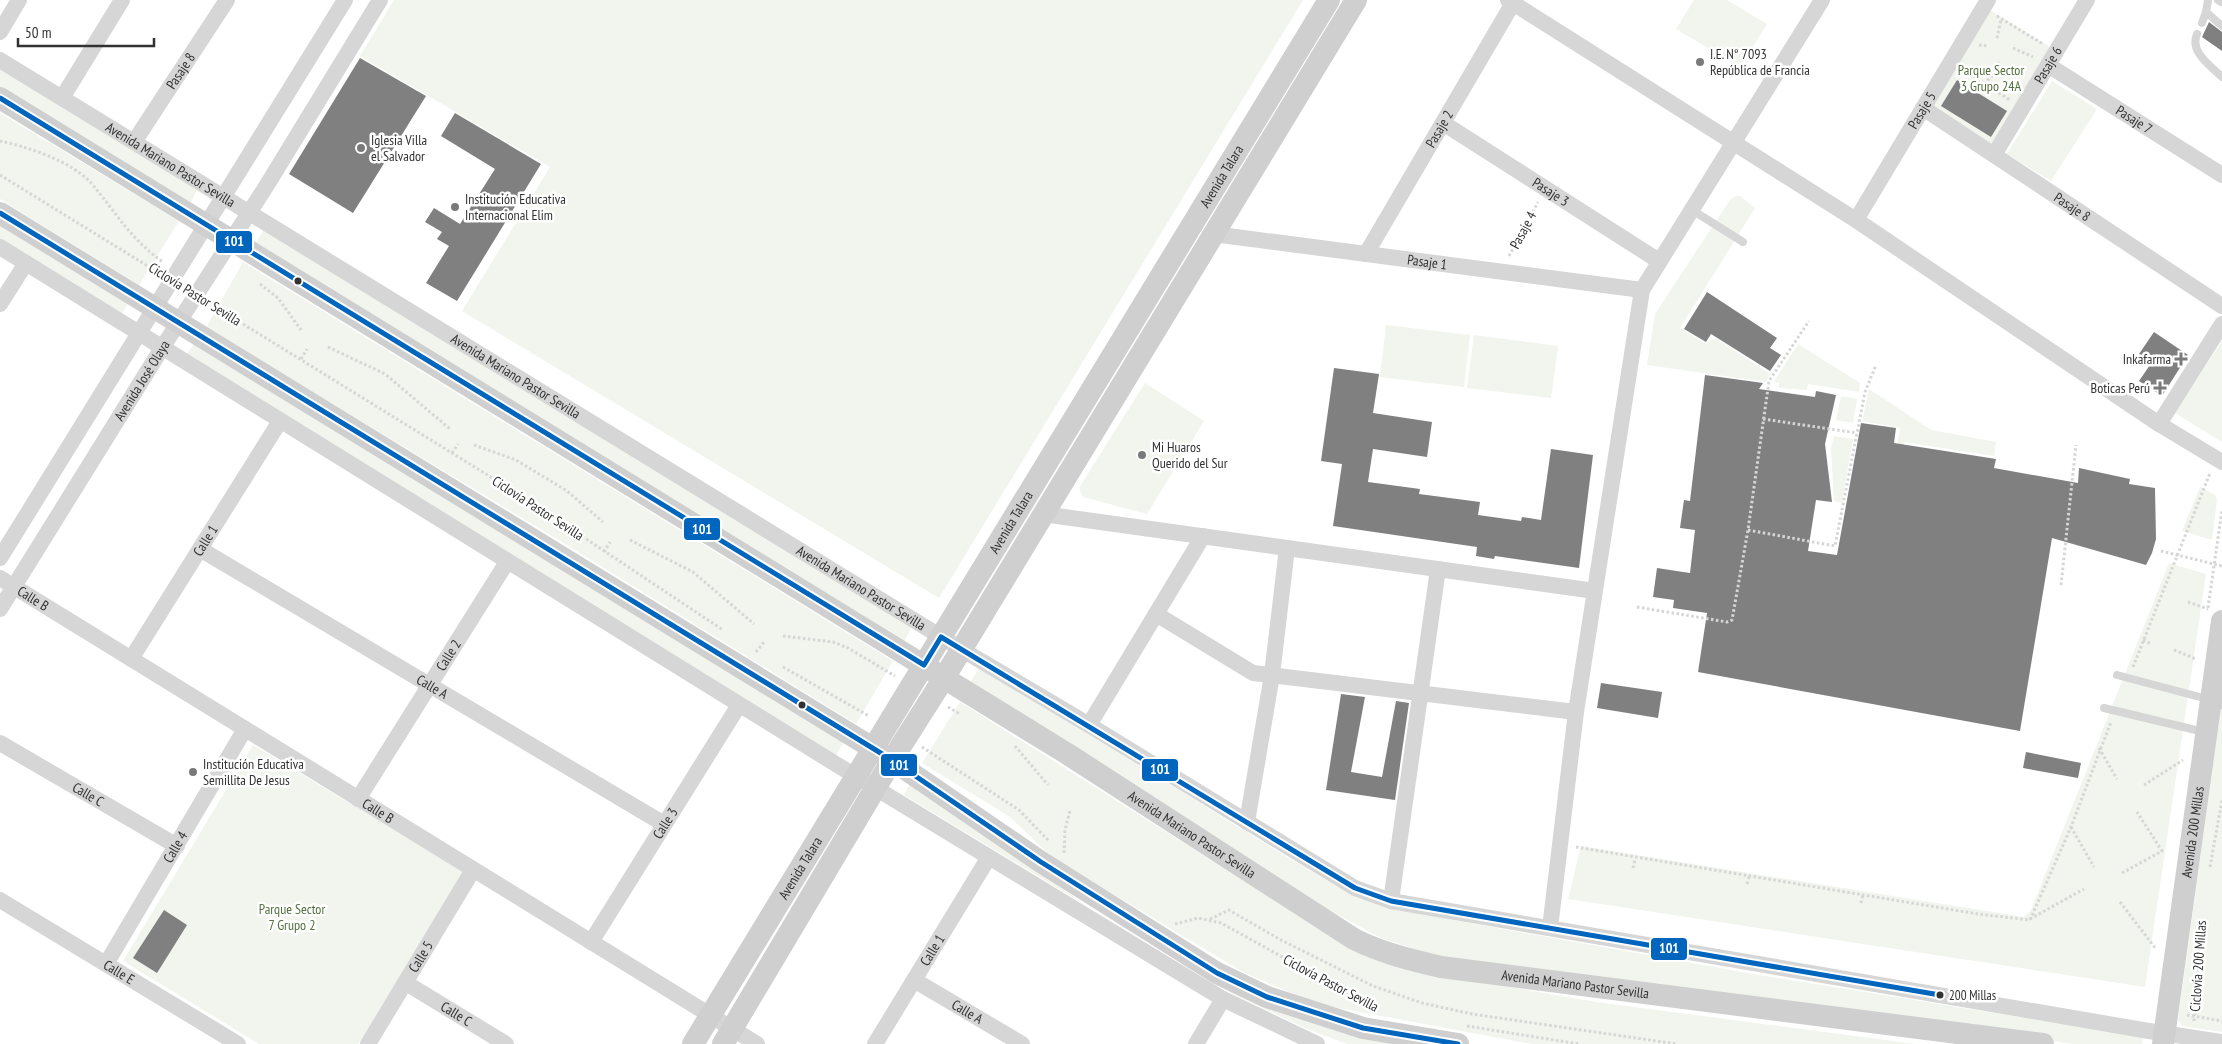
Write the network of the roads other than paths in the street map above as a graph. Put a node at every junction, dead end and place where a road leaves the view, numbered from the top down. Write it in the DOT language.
graph roads {
  1 [pos="19,0"];
  2 [pos="122,0"];
  3 [pos="227,0"];
  4 [pos="345,0"];
  5 [pos="380,0"];
  6 [pos="1329,0"];
  7 [pos="1356,0"];
  8 [pos="1822,0"];
  9 [pos="1988,0"];
  10 [pos="2087,0"];
  11 [pos="2208,0"];
  12 [pos="1511,2"];
  13 [pos="2206,12"];
  14 [pos="2202,23"];
  15 [pos="2222,26"];
  16 [pos="0,32"];
  17 [pos="2197,34"];
  18 [pos="2045,58"];
  19 [pos="0,60"];
  20 [pos="2222,77"];
  21 [pos="0,98"];
  22 [pos="62,98"];
  23 [pos="1923,108"];
  24 [pos="1443,123"];
  25 [pos="134,142"];
  26 [pos="1733,142"];
  27 [pos="1994,155"];
  28 [pos="2222,175"];
  29 [pos="222,197"];
  30 [pos="1691,210"];
  31 [pos="0,213"];
  32 [pos="249,213"];
  33 [pos="1856,220"];
  34 [pos="206,224"];
  35 [pos="1213,234"];
  36 [pos="232,240"];
  37 [pos="1743,242"];
  38 [pos="0,247"];
  39 [pos="1366,254"];
  40 [pos="1659,260"];
  41 [pos="26,263"];
  42 [pos="1642,290"];
  43 [pos="2220,299"];
  44 [pos="0,304"];
  45 [pos="154,307"];
  46 [pos="178,323"];
  47 [pos="2222,324"];
  48 [pos="138,333"];
  49 [pos="162,348"];
  50 [pos="280,421"];
  51 [pos="2159,424"];
  52 [pos="2219,460"];
  53 [pos="1043,514"];
  54 [pos="1203,536"];
  55 [pos="1287,548"];
  56 [pos="200,549"];
  57 [pos="0,558"];
  58 [pos="507,562"];
  59 [pos="1438,569"];
  60 [pos="7,582"];
  61 [pos="1595,591"];
  62 [pos="0,609"];
  63 [pos="1156,614"];
  64 [pos="2215,615"];
  65 [pos="941,637"];
  66 [pos="961,650"];
  67 [pos="131,659"];
  68 [pos="924,665"];
  69 [pos="1272,675"];
  70 [pos="2117,675"];
  71 [pos="944,678"];
  72 [pos="430,685"];
  73 [pos="1420,693"];
  74 [pos="2216,702"];
  75 [pos="739,705"];
  76 [pos="2104,708"];
  77 [pos="1576,712"];
  78 [pos="1090,725"];
  79 [pos="245,729"];
  80 [pos="2206,732"];
  81 [pos="0,743"];
  82 [pos="872,748"];
  83 [pos="892,760"];
  84 [pos="855,776"];
  85 [pos="875,788"];
  86 [pos="358,799"];
  87 [pos="1248,822"];
  88 [pos="664,824"];
  89 [pos="176,846"];
  90 [pos="989,857"];
  91 [pos="473,870"];
  92 [pos="0,900"];
  93 [pos="1391,902"];
  94 [pos="1550,928"];
  95 [pos="591,942"];
  96 [pos="106,964"];
  97 [pos="914,980"];
  98 [pos="406,983"];
  99 [pos="1223,999"];
  100 [pos="710,1016"];
  101 [pos="1460,1034"];
  102 [pos="727,1037"];
  103 [pos="214,1038"];
  104 [pos="2164,1039"];
  105 [pos="2222,1042"];
  106 [pos="238,1044"];
  107 [pos="368,1044"];
  108 [pos="506,1044"];
  109 [pos="693,1044"];
  110 [pos="757,1044"];
  111 [pos="875,1044"];
  112 [pos="1022,1044"];
  113 [pos="1196,1044"];
  114 [pos="1317,1044"];
  115 [pos="2043,1044"];
  1 -- 16 [label="street"];
  2 -- 22 [label="street"];
  3 -- 25 [label="street, Pasaje 8"];
  4 -- 29 [label="street, Avenida José Olaya"];
  5 -- 32 [label="street, Avenida José Olaya"];
  6 -- 65 [label="main road, Avenida Talara"];
  7 -- 35 [label="main road, Avenida Talara"];
  8 -- 26 [label="street"];
  9 -- 23 [label="street, Pasaje 5"];
  10 -- 18 [label="street, Pasaje 6"];
  11 -- 13 [label="lane"];
  12 -- 24 [label="street, Pasaje 2"];
  12 -- 26 [label="street"];
  13 -- 14 [label="lane"];
  13 -- 15 [label="lane"];
  17 -- 20 [label="lane"];
  18 -- 27 [label="street, Pasaje 6"];
  18 -- 28 [label="street, Pasaje 7"];
  19 -- 22 [label="street, Avenida Mariano Pastor Sevilla"];
  21 -- 34 [label="main road, Avenida Mariano Pastor Sevilla"];
  22 -- 25 [label="street, Avenida Mariano Pastor Sevilla"];
  23 -- 27 [label="street, Pasaje 8"];
  23 -- 33 [label="street, Pasaje 5"];
  24 -- 39 [label="street, Pasaje 2"];
  24 -- 40 [label="street, Pasaje 3"];
  25 -- 29 [label="street, Avenida Mariano Pastor Sevilla"];
  26 -- 30 [label="street"];
  26 -- 33 [label="street"];
  27 -- 43 [label="street, Pasaje 8"];
  29 -- 32 [label="street, Avenida Mariano Pastor Sevilla"];
  29 -- 34 [label="street, Avenida José Olaya"];
  30 -- 37 [label="lane"];
  30 -- 40 [label="street"];
  31 -- 45 [label="main road"];
  32 -- 36 [label="street, Avenida José Olaya"];
  32 -- 65 [label="street, Avenida Mariano Pastor Sevilla"];
  33 -- 51 [label="street"];
  34 -- 36 [label="main road, Avenida Mariano Pastor Sevilla"];
  34 -- 45 [label="street, Avenida José Olaya"];
  35 -- 39 [label="street, Pasaje 1"];
  35 -- 53 [label="main road, Avenida Talara"];
  36 -- 46 [label="street, Avenida José Olaya"];
  36 -- 68 [label="main road, Avenida Mariano Pastor Sevilla"];
  38 -- 41 [label="street"];
  39 -- 42 [label="street, Pasaje 1"];
  40 -- 42 [label="street"];
  41 -- 44 [label="street"];
  41 -- 48 [label="street"];
  42 -- 61 [label="street"];
  45 -- 46 [label="main road"];
  45 -- 48 [label="street, Avenida José Olaya"];
  46 -- 49 [label="street, Avenida José Olaya"];
  46 -- 82 [label="main road"];
  47 -- 51 [label="street"];
  48 -- 49 [label="street"];
  48 -- 57 [label="street, Avenida José Olaya"];
  49 -- 50 [label="street"];
  49 -- 60 [label="street, Avenida José Olaya"];
  50 -- 56 [label="street, Calle 1"];
  50 -- 58 [label="street"];
  51 -- 52 [label="street"];
  53 -- 54 [label="street"];
  53 -- 66 [label="main road, Avenida Talara"];
  54 -- 55 [label="street"];
  54 -- 63 [label="street"];
  55 -- 59 [label="street"];
  55 -- 69 [label="street"];
  56 -- 67 [label="street, Calle 1"];
  56 -- 72 [label="street, Calle A"];
  58 -- 72 [label="street, Calle 2"];
  58 -- 75 [label="street"];
  59 -- 61 [label="street"];
  59 -- 73 [label="street"];
  60 -- 62 [label="street, Avenida José Olaya"];
  60 -- 67 [label="street, Calle B"];
  61 -- 77 [label="street"];
  63 -- 69 [label="street"];
  63 -- 78 [label="street"];
  64 -- 74 [label="main road, Avenida 200 Millas"];
  65 -- 66 [label="street, Avenida Mariano Pastor Sevilla"];
  65 -- 68 [label="main road, Avenida Talara"];
  66 -- 71 [label="main road, Avenida Talara"];
  66 -- 78 [label="street, Avenida Mariano Pastor Sevilla"];
  67 -- 79 [label="street, Calle B"];
  68 -- 71 [label="main road, Avenida Mariano Pastor Sevilla"];
  68 -- 82 [label="main road, Avenida Talara"];
  69 -- 73 [label="street"];
  69 -- 87 [label="street"];
  70 -- 74 [label="lane"];
  71 -- 83 [label="main road, Avenida Talara"];
  71 -- 115 [label="main road, Avenida Mariano Pastor Sevilla"];
  72 -- 86 [label="street, Calle 2"];
  72 -- 88 [label="street, Calle A"];
  73 -- 77 [label="street"];
  73 -- 93 [label="street"];
  74 -- 80 [label="main road, Avenida 200 Millas"];
  75 -- 84 [label="street"];
  75 -- 88 [label="street, Calle 3"];
  76 -- 80 [label="lane"];
  77 -- 94 [label="street"];
  78 -- 87 [label="street, Avenida Mariano Pastor Sevilla"];
  79 -- 86 [label="street, Calle B"];
  79 -- 89 [label="street, Calle 4"];
  80 -- 104 [label="main road, Avenida 200 Millas"];
  81 -- 89 [label="street, Calle C"];
  82 -- 83 [label="main road"];
  82 -- 84 [label="main road, Avenida Talara"];
  83 -- 85 [label="main road, Avenida Talara"];
  83 -- 101 [label="main road"];
  84 -- 85 [label="street"];
  84 -- 100 [label="main road, Avenida Talara"];
  85 -- 90 [label="street"];
  85 -- 102 [label="main road, Avenida Talara"];
  86 -- 91 [label="street, Calle B"];
  87 -- 93 [label="street, Avenida Mariano Pastor Sevilla"];
  88 -- 95 [label="street, Calle 3"];
  89 -- 96 [label="street, Calle 4"];
  90 -- 97 [label="street, Calle 1"];
  90 -- 99 [label="street"];
  91 -- 95 [label="street, Calle B"];
  91 -- 98 [label="street, Calle 5"];
  92 -- 96 [label="street, Calle E"];
  93 -- 94 [label="street, Avenida Mariano Pastor Sevilla"];
  94 -- 104 [label="street, Avenida Mariano Pastor Sevilla"];
  95 -- 100 [label="street, Calle B"];
  96 -- 103 [label="street, Calle E"];
  97 -- 111 [label="street, Calle 1"];
  97 -- 112 [label="street, Calle A"];
  98 -- 107 [label="street, Calle 5"];
  98 -- 108 [label="street, Calle C"];
  99 -- 113 [label="street"];
  99 -- 114 [label="street"];
  100 -- 102 [label="street, Calle B"];
  100 -- 109 [label="main road, Avenida Talara"];
  102 -- 110 [label="street, Calle B"];
  103 -- 106 [label="street, Calle E"];
  104 -- 105 [label="street, Avenida Mariano Pastor Sevilla"];
}
